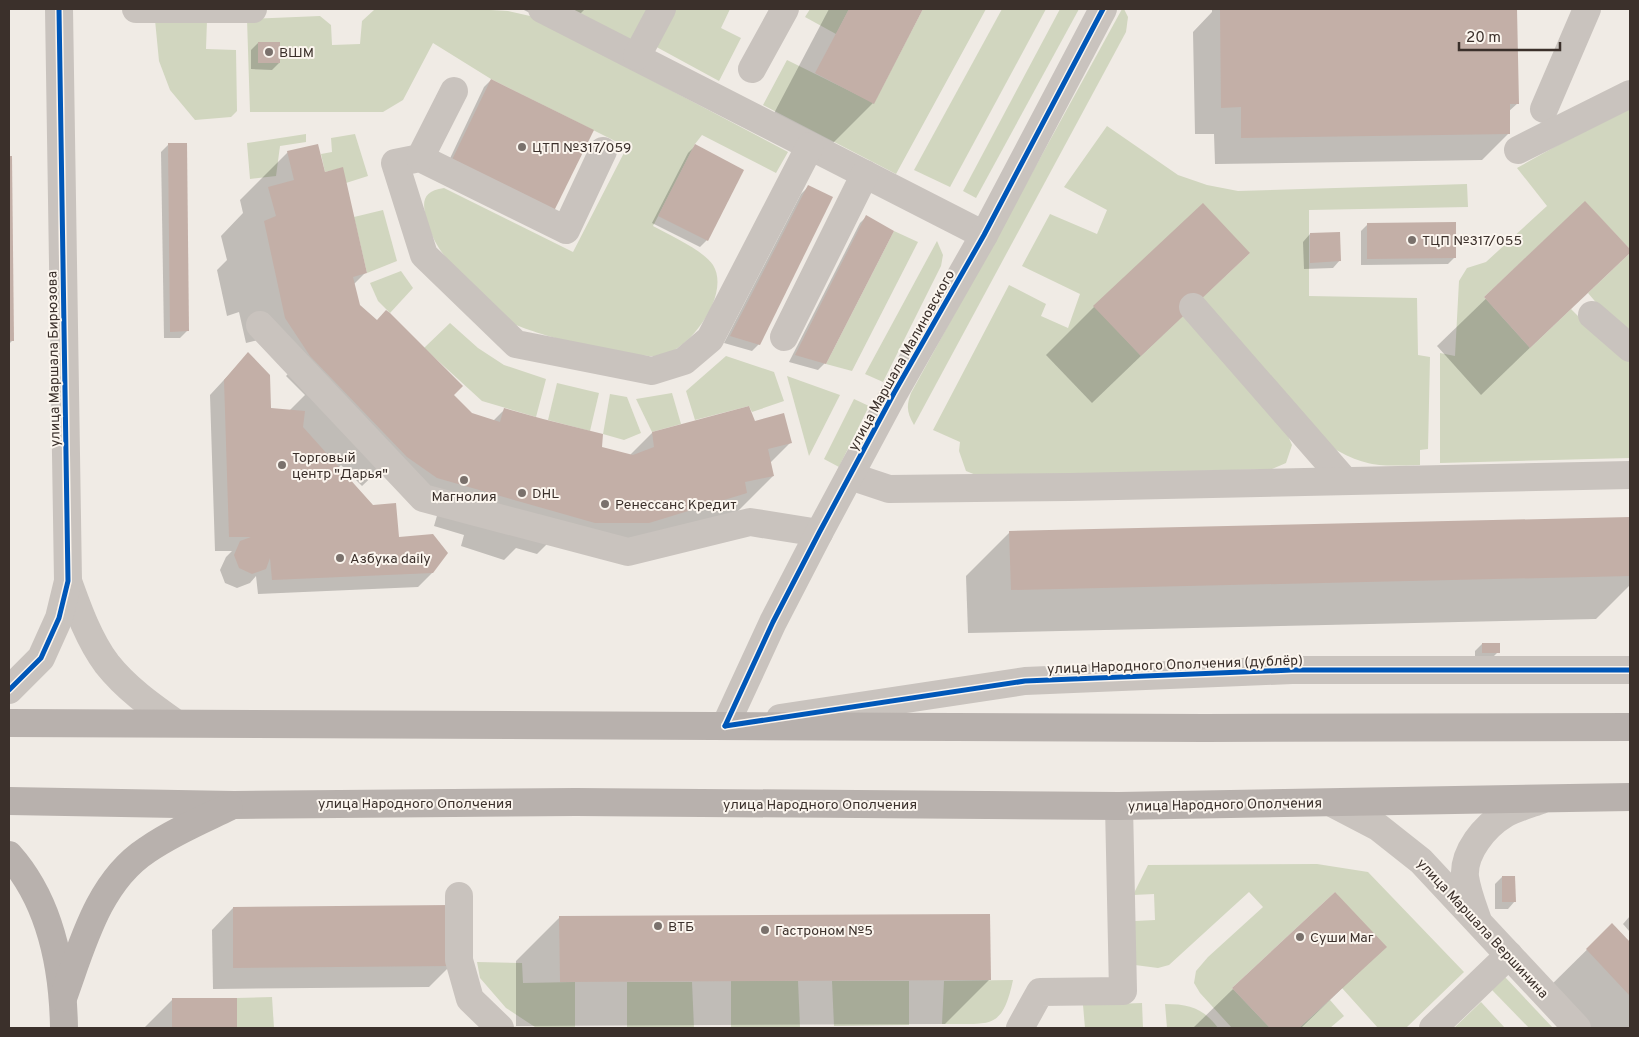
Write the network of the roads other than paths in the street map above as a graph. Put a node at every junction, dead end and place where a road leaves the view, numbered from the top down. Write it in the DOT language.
graph roads {
  1 [pos="59,9"];
  2 [pos="136,9"];
  3 [pos="253,9"];
  4 [pos="542,9"];
  5 [pos="662,9"];
  6 [pos="785,9"];
  7 [pos="1103,9"];
  8 [pos="1587,9"];
  9 [pos="637,56"];
  10 [pos="752,69"];
  11 [pos="454,91"];
  12 [pos="1630,94"];
  13 [pos="1544,110"];
  14 [pos="810,146"];
  15 [pos="1518,150"];
  16 [pos="603,151"];
  17 [pos="420,158"];
  18 [pos="865,174"];
  19 [pos="984,235"];
  20 [pos="1193,307"];
  21 [pos="1592,315"];
  22 [pos="260,325"];
  23 [pos="784,337"];
  24 [pos="1630,348"];
  25 [pos="1630,475"];
  26 [pos="850,476"];
  27 [pos="1345,481"];
  28 [pos="819,533"];
  29 [pos="68,581"];
  30 [pos="1630,670"];
  31 [pos="9,690"];
  32 [pos="174,722"];
  33 [pos="9,723"];
  34 [pos="725,726"];
  35 [pos="1630,727"];
  36 [pos="1630,797"];
  37 [pos="1543,799"];
  38 [pos="9,801"];
  39 [pos="1332,803"];
  40 [pos="234,805"];
  41 [pos="1119,806"];
  42 [pos="9,855"];
  43 [pos="459,896"];
  44 [pos="1481,926"];
  45 [pos="1509,955"];
  46 [pos="63,998"];
  47 [pos="64,1028"];
  48 [pos="500,1028"];
  49 [pos="1020,1028"];
  50 [pos="1433,1028"];
  51 [pos="1577,1028"];
  1 -- 29 [label="street, улица Маршала Бирюзова"];
  2 -- 3 [label="street"];
  4 -- 9 [label="street"];
  5 -- 9 [label="street"];
  6 -- 10 [label="street"];
  7 -- 19 [label="street, улица Маршала Малиновского"];
  8 -- 13 [label="street"];
  9 -- 14 [label="street"];
  11 -- 17 [label="street"];
  12 -- 15 [label="street"];
  14 -- 17 [label="street"];
  14 -- 18 [label="street"];
  16 -- 17 [label="street"];
  18 -- 19 [label="street"];
  18 -- 23 [label="street"];
  19 -- 26 [label="street, улица Маршала Малиновского"];
  20 -- 27 [label="street"];
  21 -- 24 [label="street"];
  22 -- 28 [label="street"];
  25 -- 27 [label="street"];
  26 -- 27 [label="street"];
  26 -- 28 [label="street, улица Маршала Малиновского"];
  28 -- 34 [label="street, улица Маршала Малиновского"];
  29 -- 31 [label="street, улица Маршала Бирюзова"];
  29 -- 32 [label="street, улица Маршала Бирюзова"];
  30 -- 34 [label="street, улица Народного Ополчения (дублёр)"];
  32 -- 33 [label="main road"];
  32 -- 34 [label="main road"];
  34 -- 35 [label="main road"];
  36 -- 37 [label="main road, улица Народного Ополчения"];
  37 -- 39 [label="main road, улица Народного Ополчения"];
  37 -- 44 [label="street"];
  38 -- 40 [label="main road, улица Народного Ополчения"];
  39 -- 41 [label="main road, улица Народного Ополчения"];
  39 -- 44 [label="street, улица Маршала Вершинина"];
  40 -- 41 [label="main road, улица Народного Ополчения"];
  40 -- 46 [label="main road"];
  41 -- 49 [label="street"];
  42 -- 46 [label="main road"];
  43 -- 48 [label="street"];
  44 -- 45 [label="street, улица Маршала Вершинина"];
  45 -- 50 [label="street"];
  45 -- 51 [label="street, улица Маршала Вершинина"];
  46 -- 47 [label="main road"];
}
